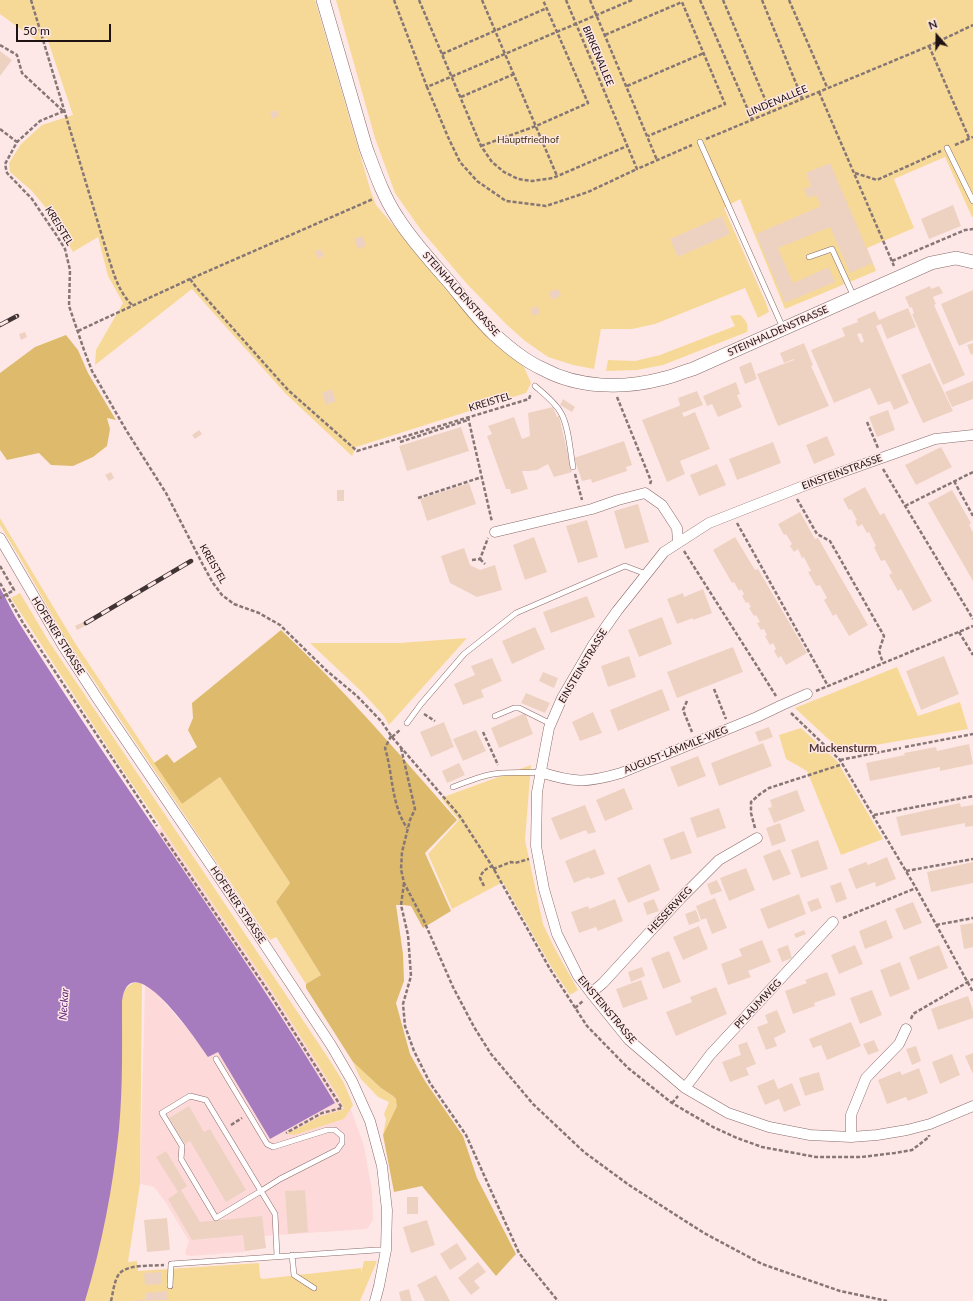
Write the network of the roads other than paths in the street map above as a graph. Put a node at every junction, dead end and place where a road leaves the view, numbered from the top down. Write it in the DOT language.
graph roads {
  1 [pos="323,0"];
  2 [pos="700,142"];
  3 [pos="948,148"];
  4 [pos="973,201"];
  5 [pos="808,257"];
  6 [pos="973,262"];
  7 [pos="854,298"];
  8 [pos="783,329"];
  9 [pos="535,386"];
  10 [pos="973,435"];
  11 [pos="573,467"];
  12 [pos="494,528"];
  13 [pos="0,538"];
  14 [pos="678,542"];
  15 [pos="646,574"];
  16 [pos="808,694"];
  17 [pos="495,716"];
  18 [pos="407,723"];
  19 [pos="551,725"];
  20 [pos="540,772"];
  21 [pos="453,787"];
  22 [pos="757,838"];
  23 [pos="833,922"];
  24 [pos="591,994"];
  25 [pos="906,1029"];
  26 [pos="216,1060"];
  27 [pos="685,1088"];
  28 [pos="973,1106"];
  29 [pos="850,1137"];
  30 [pos="261,1191"];
  31 [pos="386,1250"];
  32 [pos="292,1255"];
  33 [pos="277,1256"];
  34 [pos="170,1286"];
  35 [pos="314,1288"];
  36 [pos="375,1301"];
  1 -- 8 [label="street, STEINHALDENSTRASSE"];
  2 -- 8 [label="lane"];
  3 -- 4 [label="lane"];
  5 -- 7 [label="lane"];
  6 -- 7 [label="street, STEINHALDENSTRASSE"];
  7 -- 8 [label="street, STEINHALDENSTRASSE"];
  9 -- 11 [label="lane"];
  10 -- 14 [label="street, EINSTEINSTRASSE"];
  12 -- 14 [label="street"];
  13 -- 31 [label="street, HOFENER STRASSE"];
  14 -- 15 [label="street, EINSTEINSTRASSE"];
  15 -- 18 [label="lane"];
  15 -- 19 [label="street, EINSTEINSTRASSE"];
  16 -- 20 [label="street, AUGUST-LÄMMLE-WEG"];
  17 -- 19 [label="lane"];
  19 -- 20 [label="street, EINSTEINSTRASSE"];
  20 -- 21 [label="lane"];
  20 -- 24 [label="street, EINSTEINSTRASSE"];
  22 -- 24 [label="street, HESSERWEG"];
  23 -- 27 [label="street, PFLAUMWEG"];
  24 -- 27 [label="street, EINSTEINSTRASSE"];
  25 -- 29 [label="street"];
  26 -- 30 [label="lane"];
  27 -- 29 [label="street, EINSTEINSTRASSE"];
  28 -- 29 [label="street, EINSTEINSTRASSE"];
  30 -- 30 [label="lane"];
  30 -- 33 [label="lane"];
  31 -- 32 [label="lane"];
  31 -- 36 [label="street, HOFENER STRASSE"];
  32 -- 33 [label="lane"];
  32 -- 35 [label="lane"];
  33 -- 34 [label="lane"];
}
